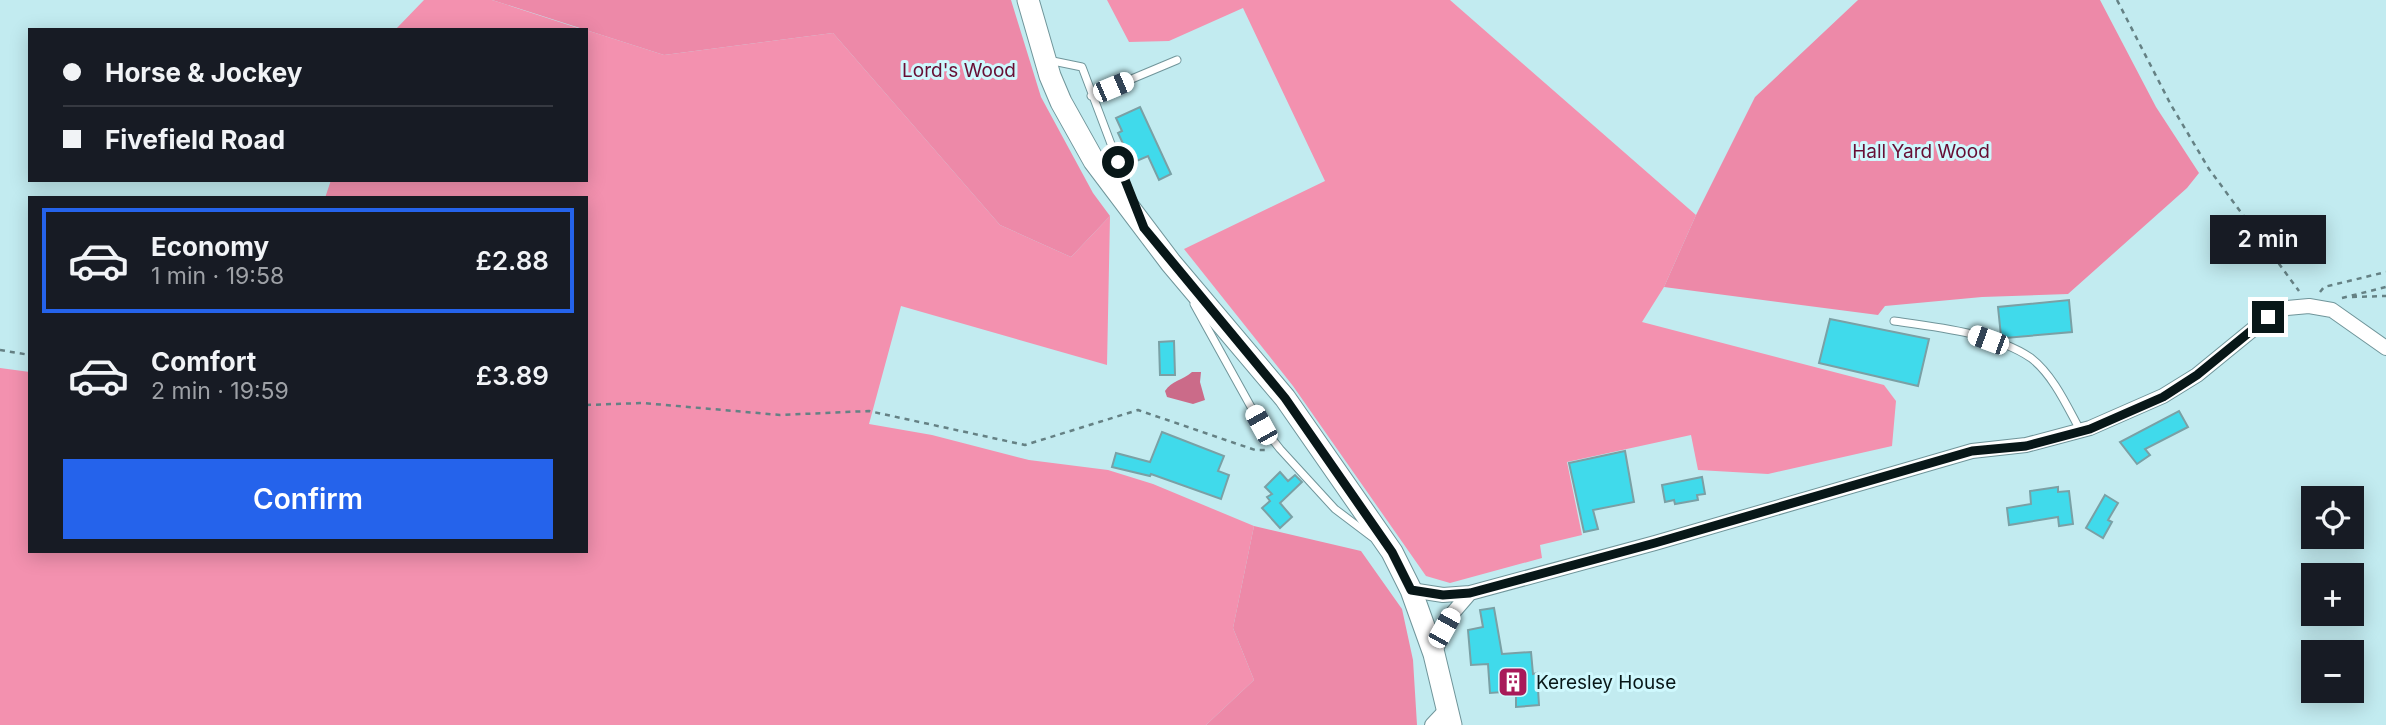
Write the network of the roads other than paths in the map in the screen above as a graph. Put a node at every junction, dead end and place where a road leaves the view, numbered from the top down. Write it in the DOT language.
graph roads {
  1 [pos="1028,0"];
  2 [pos="1044,59"];
  3 [pos="1177,60"];
  4 [pos="1091,96"];
  5 [pos="1144,228"];
  6 [pos="1171,262"];
  7 [pos="1894,321"];
  8 [pos="2386,348"];
  9 [pos="2080,431"];
  10 [pos="1392,552"];
  11 [pos="1411,590"];
  12 [pos="1470,593"];
  13 [pos="1434,654"];
  14 [pos="1449,716"];
  15 [pos="1432,725"];
  1 -- 2 [label="main road"];
  2 -- 4 [label="lane"];
  2 -- 5 [label="main road"];
  3 -- 4 [label="lane"];
  4 -- 5 [label="lane"];
  5 -- 6 [label="main road"];
  6 -- 10 [label="main road"];
  6 -- 10 [label="lane"];
  7 -- 9 [label="lane"];
  8 -- 9 [label="street"];
  9 -- 12 [label="street"];
  10 -- 11 [label="main road"];
  11 -- 12 [label="street"];
  11 -- 13 [label="main road"];
  12 -- 13 [label="street"];
  13 -- 14 [label="main road"];
  14 -- 15 [label="street"];
}
